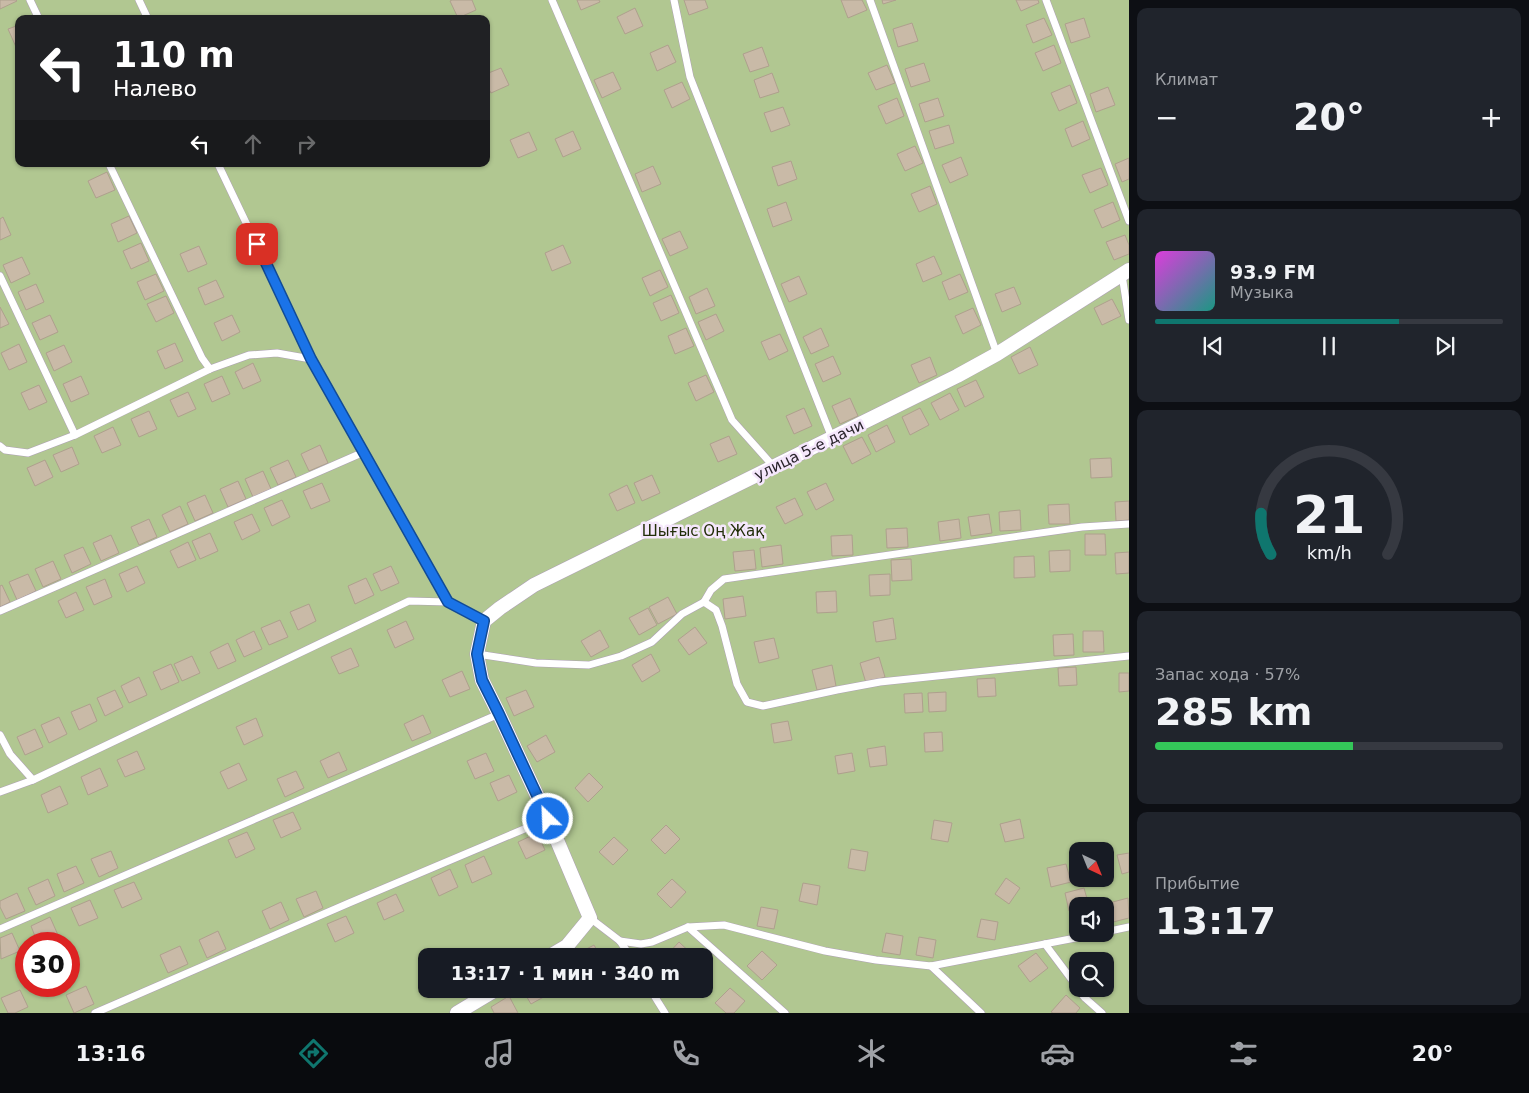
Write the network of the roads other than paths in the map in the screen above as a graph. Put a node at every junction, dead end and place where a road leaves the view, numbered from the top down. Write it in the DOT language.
graph roads {
  1 [pos="30,0"];
  2 [pos="139,0"];
  3 [pos="552,0"];
  4 [pos="674,0"];
  5 [pos="870,0"];
  6 [pos="1046,0"];
  7 [pos="37,15"];
  8 [pos="146,15"];
  9 [pos="110,167"];
  10 [pos="219,167"];
  11 [pos="1129,221"];
  12 [pos="1125,272"];
  13 [pos="0,276"];
  14 [pos="1129,320"];
  15 [pos="997,354"];
  16 [pos="311,359"];
  17 [pos="210,369"];
  18 [pos="75,435"];
  19 [pos="832,438"];
  20 [pos="0,446"];
  21 [pos="364,452"];
  22 [pos="774,467"];
  23 [pos="1129,524"];
  24 [pos="448,602"];
  25 [pos="704,602"];
  26 [pos="0,611"];
  27 [pos="484,621"];
  28 [pos="477,654"];
  29 [pos="1129,656"];
  30 [pos="499,714"];
  31 [pos="0,735"];
  32 [pos="33,780"];
  33 [pos="0,792"];
  34 [pos="548,819"];
  35 [pos="590,918"];
  36 [pos="688,927"];
  37 [pos="1129,928"];
  38 [pos="0,929"];
  39 [pos="1114,930"];
  40 [pos="1069,939"];
  41 [pos="620,941"];
  42 [pos="1046,944"];
  43 [pos="564,948"];
  44 [pos="625,948"];
  45 [pos="931,966"];
  46 [pos="1069,976"];
  47 [pos="1084,997"];
  48 [pos="482,998"];
  49 [pos="656,998"];
  50 [pos="95,1013"];
  51 [pos="457,1013"];
  52 [pos="665,1013"];
  53 [pos="785,1013"];
  54 [pos="982,1013"];
  55 [pos="1102,1013"];
  1 -- 7 [label="lane"];
  2 -- 8 [label="lane"];
  3 -- 22 [label="lane"];
  4 -- 19 [label="lane"];
  5 -- 15 [label="lane"];
  6 -- 11 [label="lane"];
  9 -- 17 [label="lane"];
  10 -- 16 [label="lane"];
  12 -- 14 [label="lane"];
  12 -- 15 [label="street, улица 5-е дачи"];
  13 -- 18 [label="lane"];
  15 -- 19 [label="street, улица 5-е дачи"];
  16 -- 17 [label="lane"];
  16 -- 21 [label="lane"];
  17 -- 18 [label="lane"];
  18 -- 20 [label="lane"];
  19 -- 22 [label="street, улица 5-е дачи"];
  21 -- 24 [label="lane"];
  21 -- 26 [label="lane"];
  22 -- 27 [label="street, улица 5-е дачи"];
  23 -- 25 [label="lane"];
  24 -- 27 [label="lane"];
  24 -- 32 [label="lane"];
  25 -- 28 [label="lane"];
  25 -- 29 [label="lane"];
  27 -- 28 [label="street"];
  28 -- 30 [label="street"];
  30 -- 34 [label="street"];
  30 -- 38 [label="lane"];
  31 -- 32 [label="lane"];
  32 -- 33 [label="lane"];
  34 -- 35 [label="street"];
  34 -- 50 [label="lane"];
  35 -- 41 [label="lane"];
  35 -- 43 [label="street"];
  36 -- 41 [label="lane"];
  36 -- 45 [label="lane"];
  36 -- 53 [label="lane"];
  37 -- 39 [label="lane"];
  40 -- 42 [label="lane"];
  41 -- 44 [label="lane"];
  42 -- 45 [label="lane"];
  42 -- 46 [label="lane"];
  45 -- 54 [label="lane"];
  47 -- 55 [label="lane"];
  48 -- 51 [label="street"];
  49 -- 52 [label="lane"];
}
